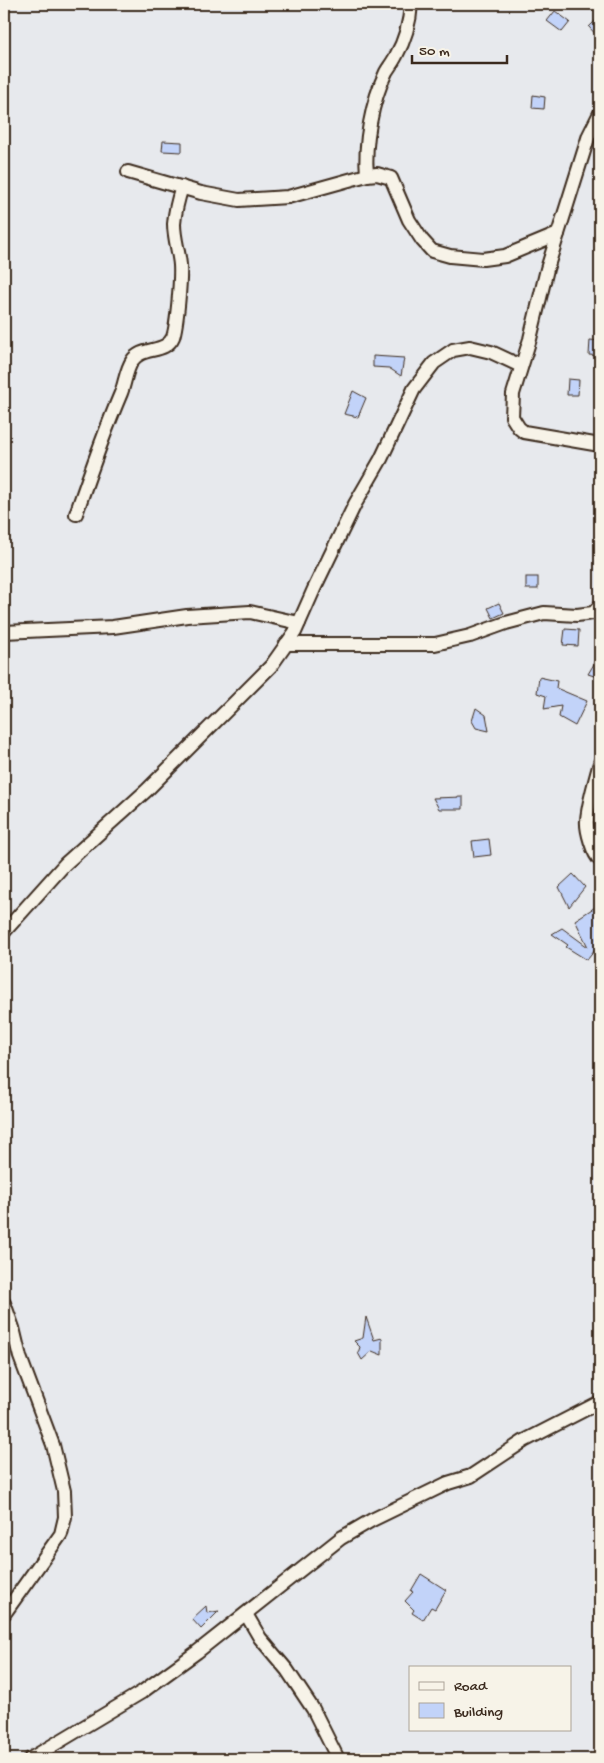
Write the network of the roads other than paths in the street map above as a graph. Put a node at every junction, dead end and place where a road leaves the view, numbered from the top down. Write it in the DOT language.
graph roads {
  1 [pos="411,4"];
  2 [pos="600,113"];
  3 [pos="128,172"];
  4 [pos="367,175"];
  5 [pos="182,187"];
  6 [pos="558,234"];
  7 [pos="522,366"];
  8 [pos="600,445"];
  9 [pos="76,514"];
  10 [pos="600,606"];
  11 [pos="299,623"];
  12 [pos="4,632"];
  13 [pos="286,644"];
  14 [pos="600,763"];
  15 [pos="600,860"];
  16 [pos="4,932"];
  17 [pos="4,1303"];
  18 [pos="600,1402"];
  19 [pos="4,1614"];
  20 [pos="246,1614"];
  21 [pos="30,1759"];
  22 [pos="338,1759"];
  1 -- 4 [label="street"];
  2 -- 6 [label="street"];
  3 -- 5 [label="street"];
  4 -- 5 [label="street"];
  4 -- 6 [label="street"];
  5 -- 9 [label="street"];
  6 -- 7 [label="street"];
  7 -- 8 [label="street"];
  7 -- 11 [label="street"];
  10 -- 13 [label="street"];
  11 -- 12 [label="street"];
  11 -- 13 [label="street"];
  13 -- 16 [label="street"];
  14 -- 15 [label="street"];
  17 -- 19 [label="street"];
  18 -- 20 [label="street"];
  20 -- 21 [label="street"];
  20 -- 22 [label="street"];
}
